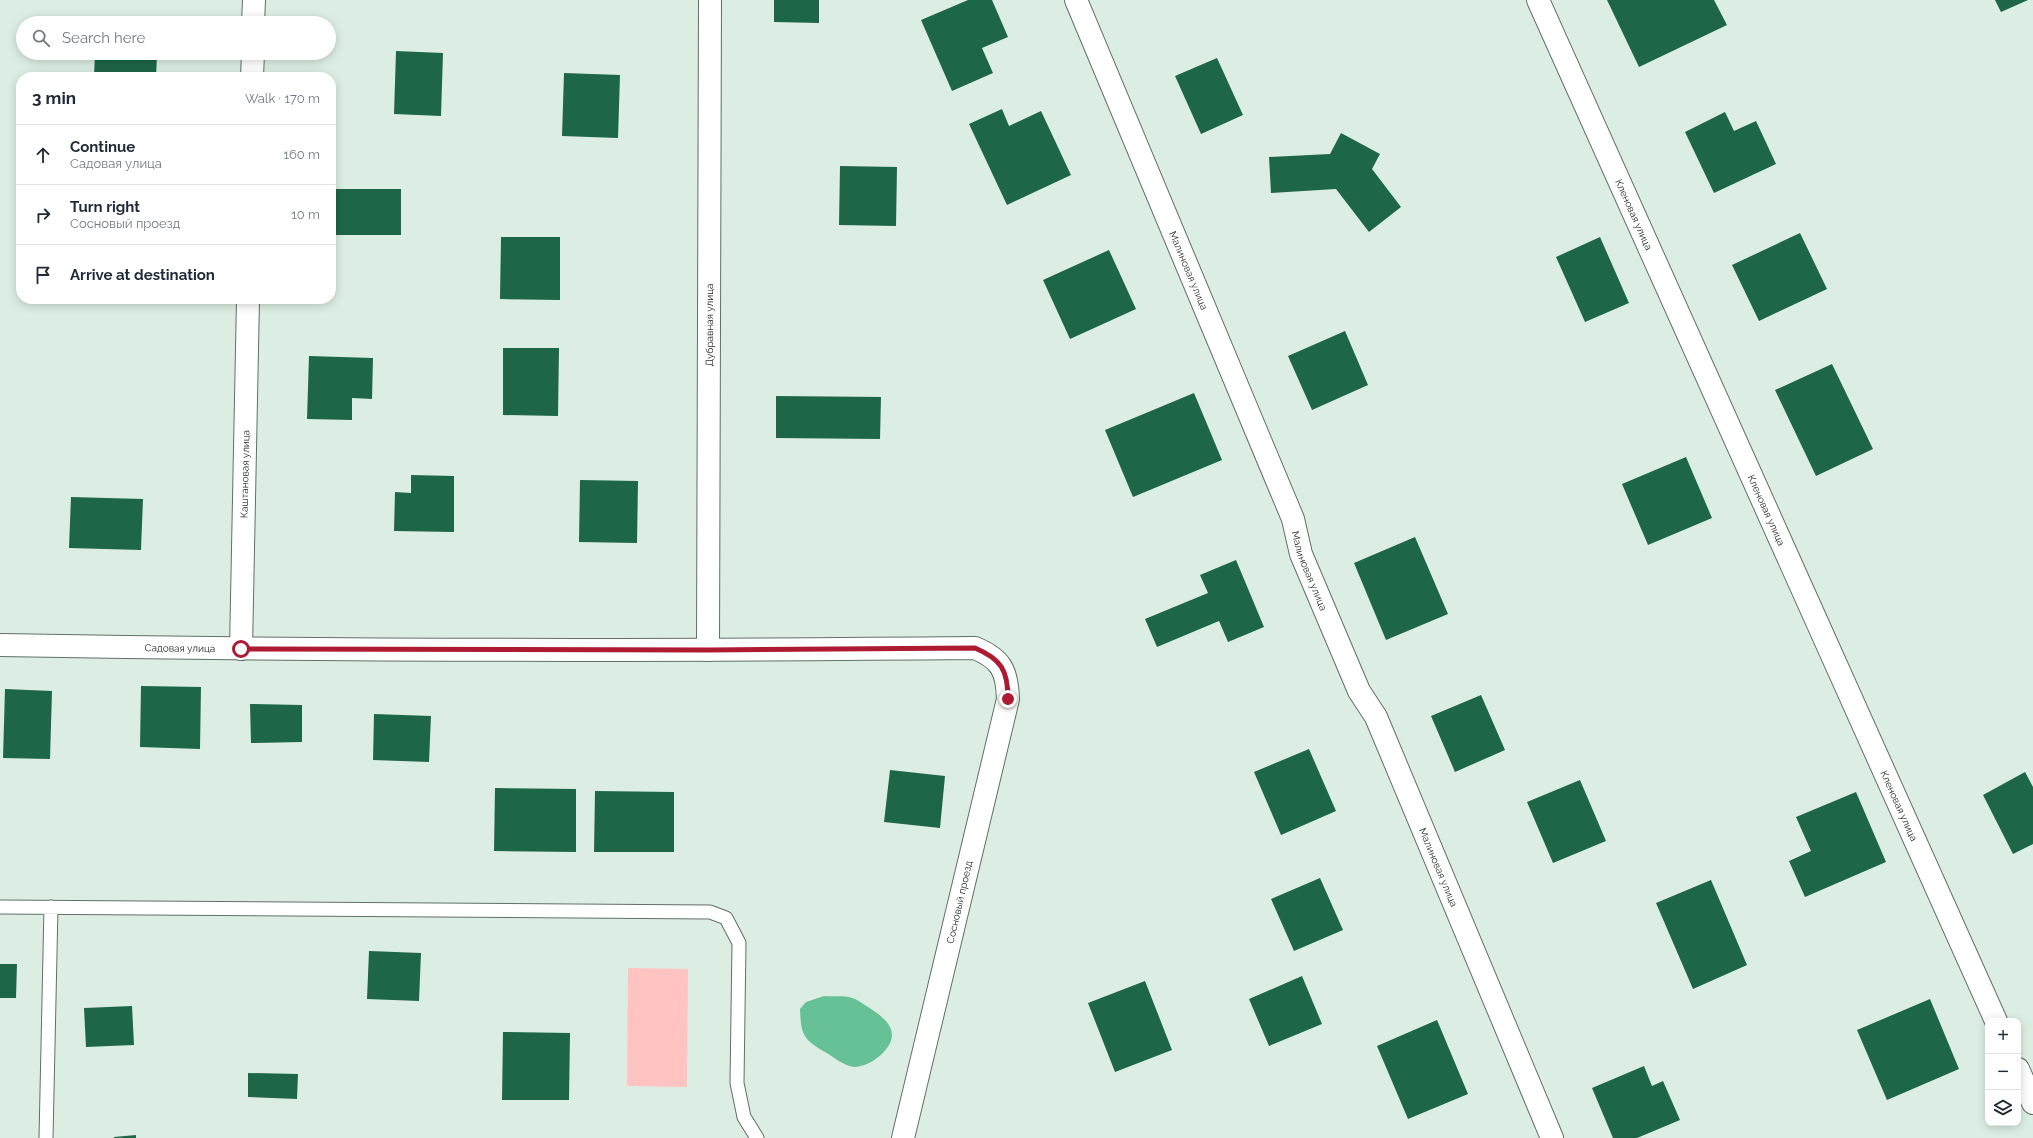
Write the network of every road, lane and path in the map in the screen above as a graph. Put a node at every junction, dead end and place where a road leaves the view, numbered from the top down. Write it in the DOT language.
graph roads {
  1 [pos="254,0"];
  2 [pos="710,0"];
  3 [pos="1076,0"];
  4 [pos="1538,0"];
  5 [pos="253,16"];
  6 [pos="253,60"];
  7 [pos="252,72"];
  8 [pos="248,304"];
  9 [pos="0,645"];
  10 [pos="241,649"];
  11 [pos="708,650"];
  12 [pos="1002,666"];
  13 [pos="0,907"];
  14 [pos="51,907"];
  15 [pos="1995,1018"];
  16 [pos="2021,1076"];
  17 [pos="2033,1103"];
  18 [pos="46,1138"];
  19 [pos="757,1138"];
  20 [pos="903,1138"];
  21 [pos="1552,1138"];
  1 -- 5 [label="street"];
  2 -- 11 [label="street, Дубравная улица"];
  3 -- 21 [label="street, Малиновая улица"];
  4 -- 15 [label="street, Кленовая улица"];
  6 -- 7 [label="street"];
  8 -- 10 [label="street, Каштановая улица"];
  9 -- 10 [label="street, Садовая улица"];
  10 -- 11 [label="street, Садовая улица"];
  11 -- 12 [label="street, Садовая улица"];
  12 -- 20 [label="street, Сосновый проезд"];
  13 -- 14 [label="lane"];
  14 -- 18 [label="lane"];
  14 -- 19 [label="lane"];
  16 -- 17 [label="street"];
}
